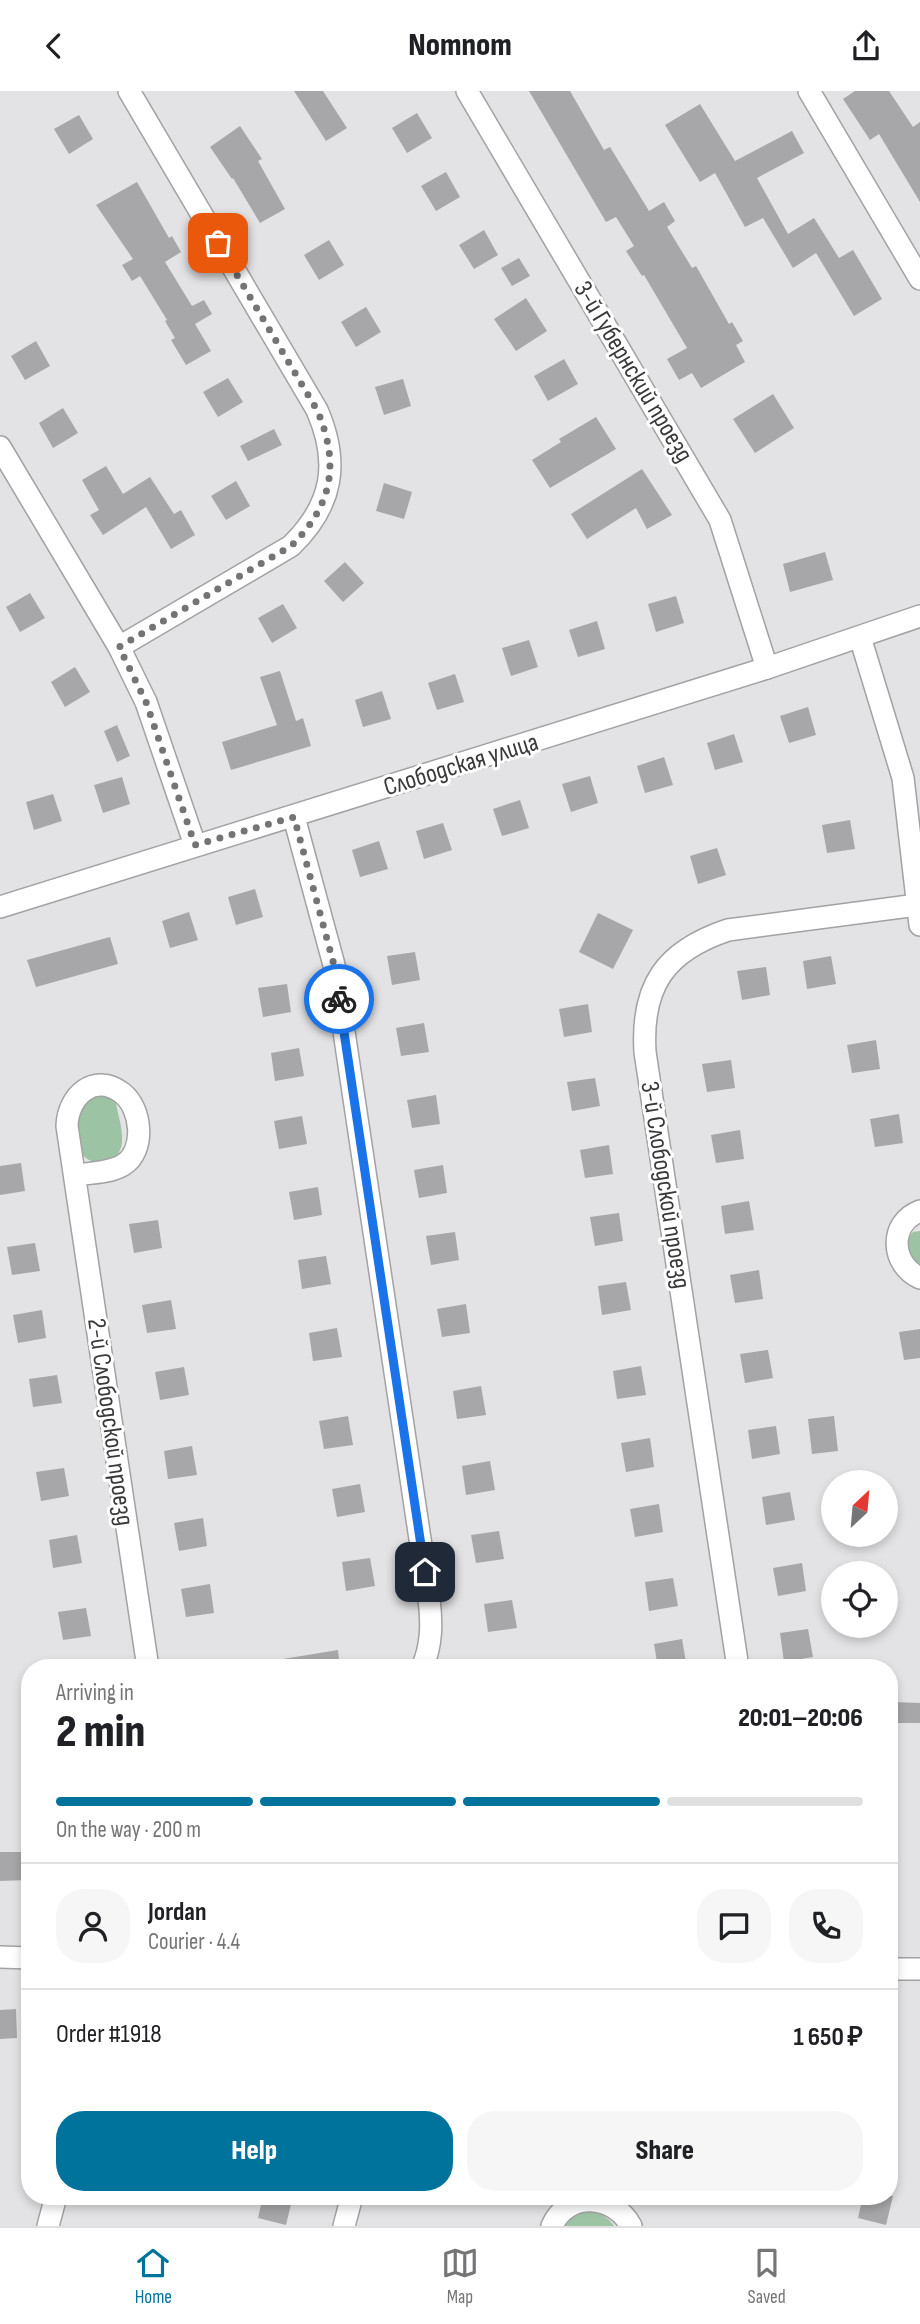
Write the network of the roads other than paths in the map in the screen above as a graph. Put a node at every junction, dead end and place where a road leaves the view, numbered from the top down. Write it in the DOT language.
graph roads {
  1 [pos="129,91"];
  2 [pos="467,91"];
  3 [pos="809,91"];
  4 [pos="920,279"];
  5 [pos="0,447"];
  6 [pos="920,616"];
  7 [pos="860,637"];
  8 [pos="119,647"];
  9 [pos="767,668"];
  10 [pos="294,817"];
  11 [pos="195,845"];
  12 [pos="0,907"];
  13 [pos="918,915"];
  14 [pos="75,1175"];
  15 [pos="920,1211"];
  16 [pos="920,1278"];
  17 [pos="147,1659"];
  18 [pos="425,1659"];
  19 [pos="737,1659"];
  20 [pos="0,1957"];
  21 [pos="21,1958"];
  22 [pos="898,1969"];
  23 [pos="920,1969"];
  24 [pos="54,2205"];
  25 [pos="350,2205"];
  26 [pos="571,2205"];
  27 [pos="609,2205"];
  28 [pos="48,2226"];
  29 [pos="344,2226"];
  30 [pos="552,2226"];
  31 [pos="631,2226"];
  1 -- 8 [label="street"];
  2 -- 9 [label="street, 3-й Губернский проезд"];
  3 -- 4 [label="street"];
  5 -- 8 [label="street"];
  6 -- 7 [label="street, Слободская улица"];
  7 -- 9 [label="street, Слободская улица"];
  7 -- 13 [label="street, 3-й Слободской проезд"];
  8 -- 11 [label="street"];
  9 -- 10 [label="street, Слободская улица"];
  10 -- 11 [label="street, Слободская улица"];
  10 -- 18 [label="street"];
  11 -- 12 [label="street, Слободская улица"];
  13 -- 19 [label="street, 3-й Слободской проезд"];
  14 -- 17 [label="street, 2-й Слободской проезд"];
  15 -- 16 [label="street"];
  20 -- 21 [label="street"];
  22 -- 23 [label="street"];
  24 -- 28 [label="street"];
  25 -- 29 [label="street"];
  26 -- 30 [label="street"];
  27 -- 31 [label="street"];
}
